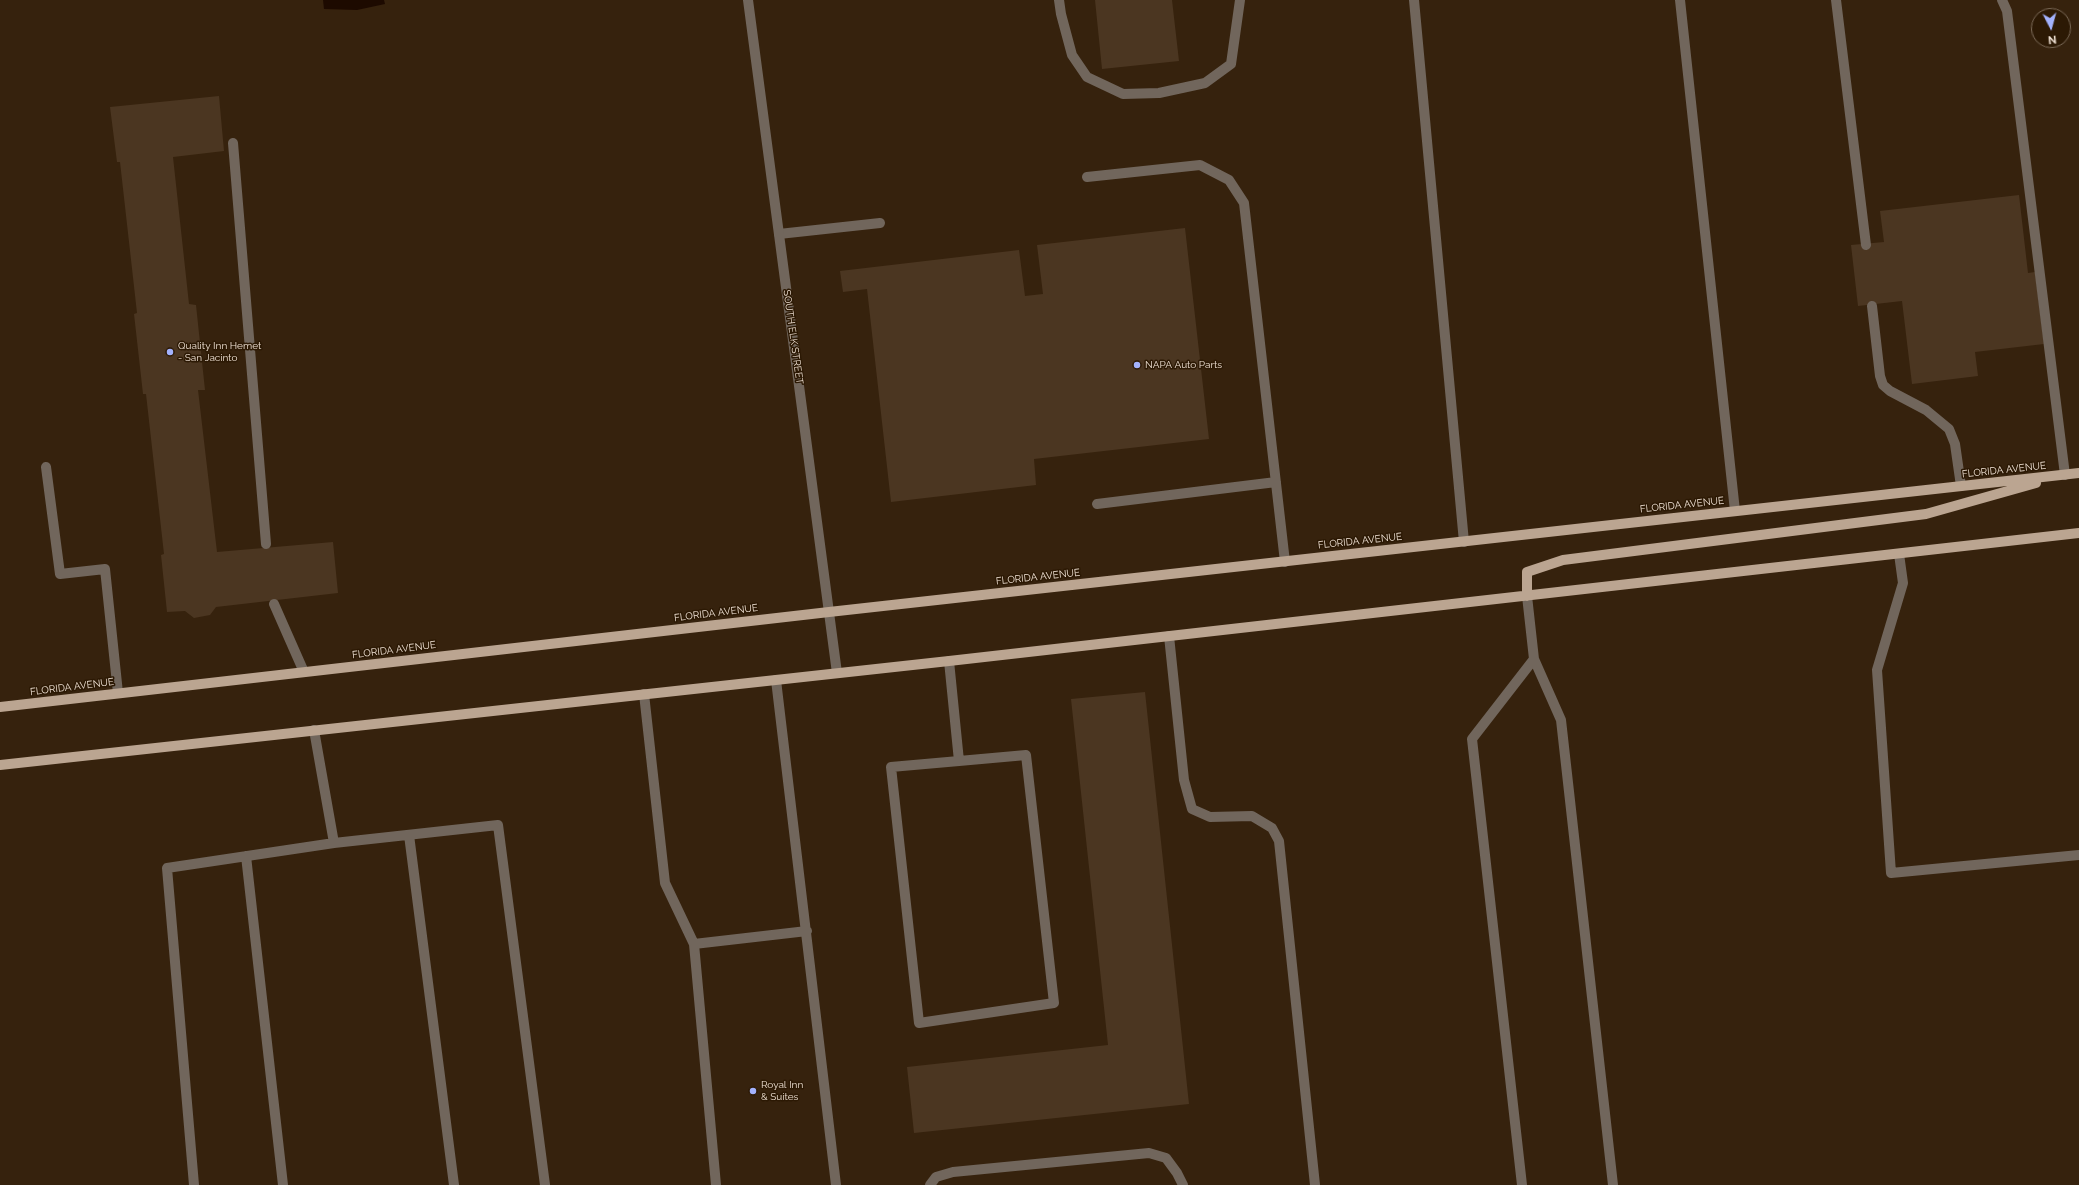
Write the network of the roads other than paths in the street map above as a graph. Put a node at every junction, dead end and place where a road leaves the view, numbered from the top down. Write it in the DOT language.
graph roads {
  1 [pos="748,0"];
  2 [pos="1059,0"];
  3 [pos="1240,0"];
  4 [pos="1414,0"];
  5 [pos="1680,0"];
  6 [pos="1836,0"];
  7 [pos="2002,0"];
  8 [pos="233,143"];
  9 [pos="1087,177"];
  10 [pos="880,223"];
  11 [pos="779,234"];
  12 [pos="1866,245"];
  13 [pos="1872,306"];
  14 [pos="46,467"];
  15 [pos="2079,474"];
  16 [pos="2065,475"];
  17 [pos="1276,482"];
  18 [pos="1961,486"];
  19 [pos="1097,504"];
  20 [pos="1735,511"];
  21 [pos="2079,533"];
  22 [pos="1464,542"];
  23 [pos="266,544"];
  24 [pos="1900,554"];
  25 [pos="1285,562"];
  26 [pos="1527,596"];
  27 [pos="274,604"];
  28 [pos="830,612"];
  29 [pos="1169,636"];
  30 [pos="1534,659"];
  31 [pos="949,661"];
  32 [pos="304,672"];
  33 [pos="837,673"];
  34 [pos="776,680"];
  35 [pos="118,693"];
  36 [pos="644,694"];
  37 [pos="0,707"];
  38 [pos="314,730"];
  39 [pos="959,761"];
  40 [pos="0,765"];
  41 [pos="409,835"];
  42 [pos="334,843"];
  43 [pos="2079,855"];
  44 [pos="246,856"];
  45 [pos="807,931"];
  46 [pos="694,944"];
  47 [pos="194,1185"];
  48 [pos="282,1185"];
  49 [pos="454,1185"];
  50 [pos="545,1185"];
  51 [pos="716,1185"];
  52 [pos="836,1185"];
  53 [pos="930,1185"];
  54 [pos="1183,1185"];
  55 [pos="1315,1185"];
  56 [pos="1522,1185"];
  57 [pos="1613,1185"];
  1 -- 11 [label="street, SOUTH ELK STREET"];
  2 -- 3 [label="street"];
  4 -- 22 [label="street"];
  5 -- 20 [label="street"];
  6 -- 12 [label="street"];
  7 -- 16 [label="street"];
  8 -- 23 [label="street"];
  9 -- 17 [label="street"];
  10 -- 11 [label="street"];
  11 -- 28 [label="street, SOUTH ELK STREET"];
  13 -- 18 [label="street"];
  14 -- 35 [label="street"];
  15 -- 16 [label="main road, FLORIDA AVENUE"];
  16 -- 18 [label="main road, FLORIDA AVENUE"];
  16 -- 26 [label="main road"];
  17 -- 19 [label="street"];
  17 -- 25 [label="street"];
  18 -- 20 [label="main road, FLORIDA AVENUE"];
  20 -- 22 [label="main road, FLORIDA AVENUE"];
  21 -- 24 [label="main road"];
  22 -- 25 [label="main road, FLORIDA AVENUE"];
  24 -- 26 [label="main road"];
  24 -- 43 [label="street"];
  25 -- 28 [label="main road, FLORIDA AVENUE"];
  26 -- 29 [label="main road"];
  26 -- 30 [label="street"];
  27 -- 32 [label="street"];
  28 -- 32 [label="main road, FLORIDA AVENUE"];
  28 -- 33 [label="street, SOUTH ELK STREET"];
  29 -- 31 [label="main road"];
  29 -- 55 [label="street"];
  30 -- 56 [label="street"];
  30 -- 57 [label="street"];
  31 -- 33 [label="main road"];
  31 -- 39 [label="street"];
  32 -- 35 [label="main road, FLORIDA AVENUE"];
  33 -- 34 [label="main road"];
  34 -- 36 [label="main road"];
  34 -- 45 [label="street"];
  35 -- 37 [label="main road, FLORIDA AVENUE"];
  36 -- 38 [label="main road"];
  36 -- 46 [label="street"];
  38 -- 40 [label="main road"];
  38 -- 42 [label="street"];
  39 -- 39 [label="street"];
  41 -- 42 [label="street"];
  41 -- 49 [label="street"];
  41 -- 50 [label="street"];
  42 -- 44 [label="street"];
  44 -- 47 [label="street"];
  44 -- 48 [label="street"];
  45 -- 46 [label="street"];
  45 -- 52 [label="street"];
  46 -- 51 [label="street"];
  53 -- 54 [label="street"];
}
